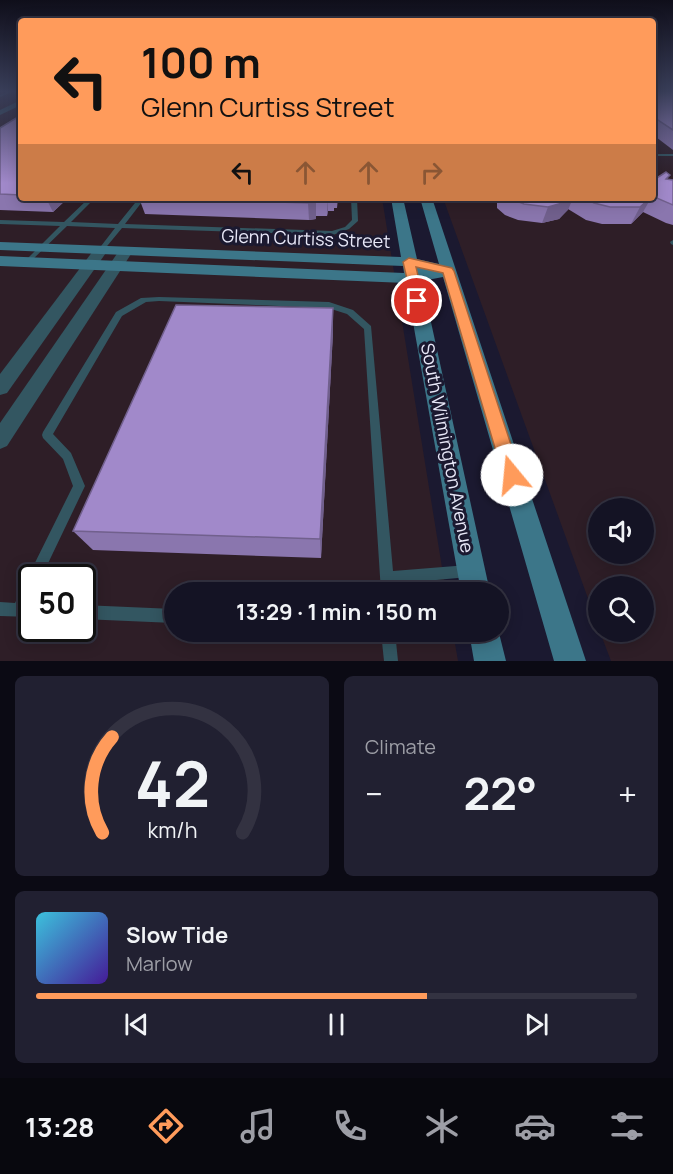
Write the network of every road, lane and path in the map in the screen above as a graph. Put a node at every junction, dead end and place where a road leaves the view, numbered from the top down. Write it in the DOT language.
graph roads {
  1 [pos="656,154"];
  2 [pos="673,155"];
  3 [pos="89,201"];
  4 [pos="140,201"];
  5 [pos="354,201"];
  6 [pos="398,201"];
  7 [pos="427,201"];
  8 [pos="0,222"];
  9 [pos="65,224"];
  10 [pos="120,226"];
  11 [pos="0,246"];
  12 [pos="42,247"];
  13 [pos="101,250"];
  14 [pos="126,251"];
  15 [pos="0,261"];
  16 [pos="27,262"];
  17 [pos="90,265"];
  18 [pos="116,266"];
  19 [pos="411,270"];
  20 [pos="448,271"];
  21 [pos="0,388"];
  22 [pos="0,440"];
  23 [pos="41,564"];
  24 [pos="387,578"];
  25 [pos="387,582"];
  26 [pos="474,582"];
  27 [pos="0,609"];
  28 [pos="18,610"];
  29 [pos="96,613"];
  30 [pos="164,616"];
  31 [pos="389,642"];
  32 [pos="486,642"];
  33 [pos="390,661"];
  34 [pos="490,661"];
  35 [pos="570,661"];
  1 -- 2 [label="lane"];
  3 -- 9 [label="lane"];
  4 -- 10 [label="lane"];
  5 -- 10 [label="lane"];
  6 -- 19 [label="street, South Wilmington Avenue"];
  7 -- 20 [label="street"];
  8 -- 9 [label="lane"];
  9 -- 10 [label="lane"];
  9 -- 12 [label="lane"];
  10 -- 13 [label="lane"];
  11 -- 12 [label="street, Glenn Curtiss Street"];
  12 -- 13 [label="street, Glenn Curtiss Street"];
  12 -- 16 [label="lane"];
  13 -- 14 [label="street, Glenn Curtiss Street"];
  13 -- 17 [label="street"];
  14 -- 18 [label="street"];
  14 -- 19 [label="street, Glenn Curtiss Street"];
  15 -- 16 [label="street, Glenn Curtiss Street"];
  16 -- 17 [label="street, Glenn Curtiss Street"];
  17 -- 18 [label="street, Glenn Curtiss Street"];
  17 -- 21 [label="street"];
  18 -- 19 [label="street, Glenn Curtiss Street"];
  18 -- 22 [label="street"];
  19 -- 20 [label="street, Glenn Curtiss Street"];
  19 -- 26 [label="street, South Wilmington Avenue"];
  20 -- 35 [label="street"];
  23 -- 24 [label="lane"];
  24 -- 25 [label="lane"];
  24 -- 26 [label="lane"];
  27 -- 28 [label="lane"];
  29 -- 30 [label="lane"];
  31 -- 33 [label="lane"];
  32 -- 34 [label="street"];
}
